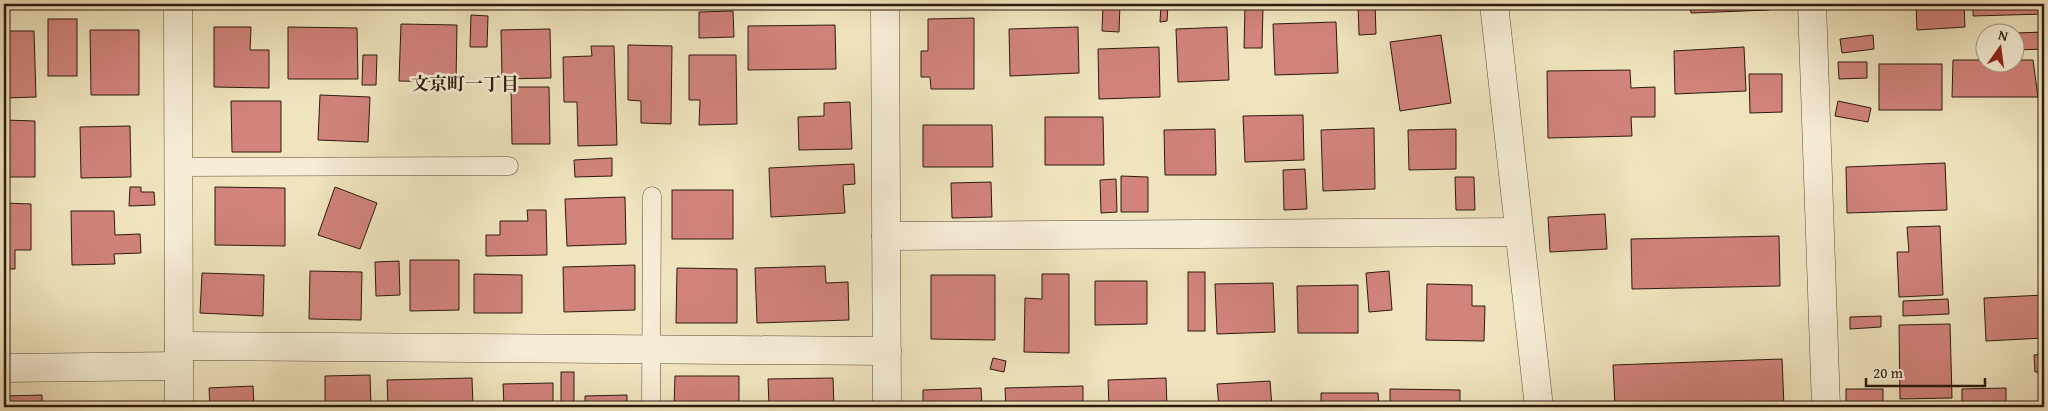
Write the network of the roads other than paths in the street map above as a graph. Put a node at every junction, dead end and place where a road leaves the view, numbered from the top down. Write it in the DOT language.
graph roads {
  1 [pos="178,4"];
  2 [pos="885,4"];
  3 [pos="1494,4"];
  4 [pos="1812,4"];
  5 [pos="509,166"];
  6 [pos="179,167"];
  7 [pos="652,196"];
  8 [pos="1519,232"];
  9 [pos="886,236"];
  10 [pos="652,349"];
  11 [pos="887,351"];
  12 [pos="179,356"];
  13 [pos="4,368"];
  14 [pos="179,407"];
  15 [pos="651,407"];
  16 [pos="887,407"];
  17 [pos="1539,407"];
  18 [pos="1826,407"];
  1 -- 6 [label="street"];
  2 -- 9 [label="street"];
  3 -- 8 [label="street"];
  4 -- 18 [label="street"];
  5 -- 6 [label="lane"];
  6 -- 12 [label="street"];
  7 -- 10 [label="lane"];
  8 -- 9 [label="street"];
  8 -- 17 [label="street"];
  9 -- 11 [label="street"];
  10 -- 11 [label="street"];
  10 -- 12 [label="street"];
  10 -- 15 [label="lane"];
  11 -- 16 [label="street"];
  12 -- 13 [label="street"];
  12 -- 14 [label="street"];
}
